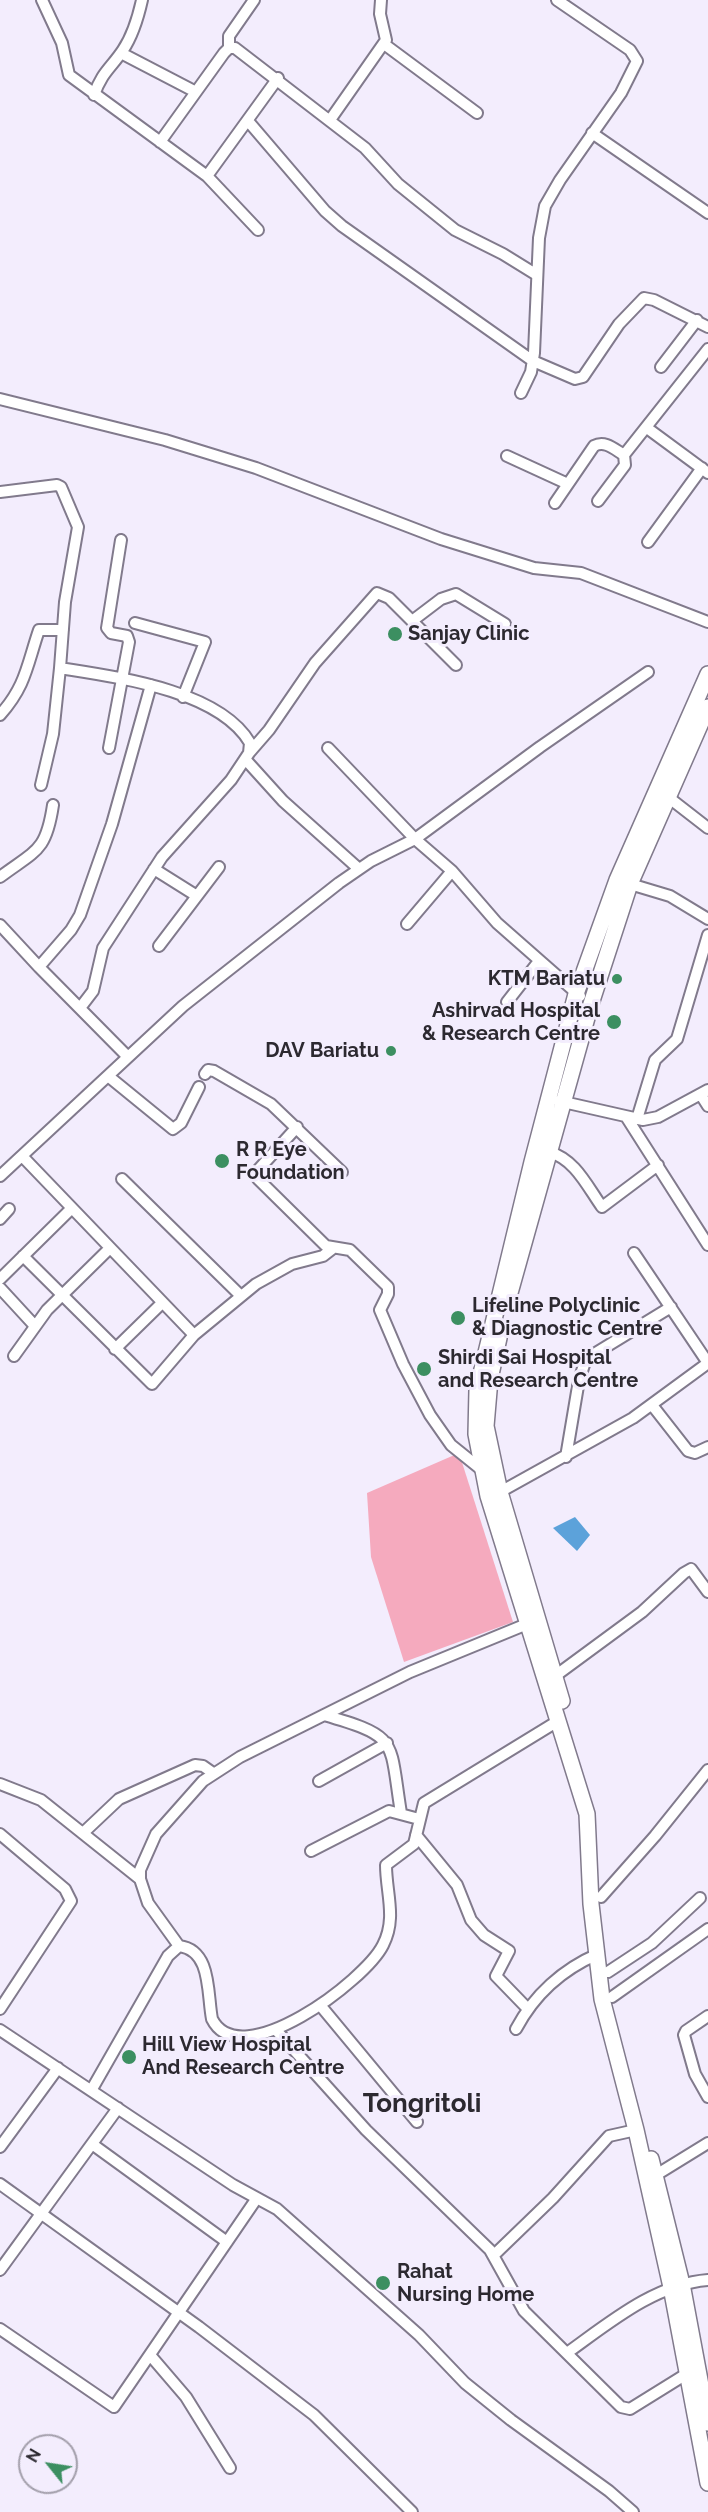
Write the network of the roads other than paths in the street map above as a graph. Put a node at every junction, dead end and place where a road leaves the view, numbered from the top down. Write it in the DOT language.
graph roads {
  1 [pos="42,0"];
  2 [pos="142,0"];
  3 [pos="254,0"];
  4 [pos="381,0"];
  5 [pos="557,0"];
  6 [pos="384,44"];
  7 [pos="229,48"];
  8 [pos="121,53"];
  9 [pos="278,78"];
  10 [pos="196,92"];
  11 [pos="94,95"];
  12 [pos="477,113"];
  13 [pos="330,120"];
  14 [pos="248,121"];
  15 [pos="592,133"];
  16 [pos="160,142"];
  17 [pos="207,176"];
  18 [pos="708,213"];
  19 [pos="258,230"];
  20 [pos="537,275"];
  21 [pos="697,320"];
  22 [pos="708,327"];
  23 [pos="708,349"];
  24 [pos="533,361"];
  25 [pos="661,367"];
  26 [pos="521,393"];
  27 [pos="0,399"];
  28 [pos="647,428"];
  29 [pos="624,455"];
  30 [pos="507,456"];
  31 [pos="705,470"];
  32 [pos="568,484"];
  33 [pos="0,492"];
  34 [pos="598,501"];
  35 [pos="555,503"];
  36 [pos="121,540"];
  37 [pos="648,542"];
  38 [pos="412,621"];
  39 [pos="135,622"];
  40 [pos="708,622"];
  41 [pos="505,624"];
  42 [pos="63,630"];
  43 [pos="456,665"];
  44 [pos="60,668"];
  45 [pos="648,672"];
  46 [pos="708,674"];
  47 [pos="124,678"];
  48 [pos="151,685"];
  49 [pos="183,697"];
  50 [pos="708,707"];
  51 [pos="0,716"];
  52 [pos="109,748"];
  53 [pos="328,748"];
  54 [pos="247,756"];
  55 [pos="41,785"];
  56 [pos="668,797"];
  57 [pos="53,805"];
  58 [pos="708,828"];
  59 [pos="415,839"];
  60 [pos="219,867"];
  61 [pos="154,869"];
  62 [pos="359,869"];
  63 [pos="452,871"];
  64 [pos="0,877"];
  65 [pos="630,884"];
  66 [pos="197,896"];
  67 [pos="708,919"];
  68 [pos="407,924"];
  69 [pos="0,926"];
  70 [pos="708,935"];
  71 [pos="159,946"];
  72 [pos="539,961"];
  73 [pos="39,967"];
  74 [pos="576,994"];
  75 [pos="592,1000"];
  76 [pos="507,1002"];
  77 [pos="80,1008"];
  78 [pos="128,1057"];
  79 [pos="205,1074"];
  80 [pos="108,1076"];
  81 [pos="199,1087"];
  82 [pos="704,1092"];
  83 [pos="556,1099"];
  84 [pos="708,1106"];
  85 [pos="632,1119"];
  86 [pos="297,1127"];
  87 [pos="21,1156"];
  88 [pos="542,1160"];
  89 [pos="658,1166"];
  90 [pos="342,1172"];
  91 [pos="0,1176"];
  92 [pos="122,1179"];
  93 [pos="9,1209"];
  94 [pos="70,1209"];
  95 [pos="0,1219"];
  96 [pos="708,1245"];
  97 [pos="109,1249"];
  98 [pos="332,1249"];
  99 [pos="634,1253"];
  100 [pos="23,1256"];
  101 [pos="0,1280"];
  102 [pos="0,1288"];
  103 [pos="62,1295"];
  104 [pos="242,1296"];
  105 [pos="161,1304"];
  106 [pos="671,1307"];
  107 [pos="35,1326"];
  108 [pos="194,1335"];
  109 [pos="114,1348"];
  110 [pos="14,1356"];
  111 [pos="708,1363"];
  112 [pos="652,1406"];
  113 [pos="708,1447"];
  114 [pos="566,1457"];
  115 [pos="482,1470"];
  116 [pos="500,1492"];
  117 [pos="708,1592"];
  118 [pos="527,1624"];
  119 [pos="551,1680"];
  120 [pos="324,1715"];
  121 [pos="558,1721"];
  122 [pos="387,1743"];
  123 [pos="708,1770"];
  124 [pos="213,1773"];
  125 [pos="319,1781"];
  126 [pos="0,1785"];
  127 [pos="401,1813"];
  128 [pos="419,1819"];
  129 [pos="83,1833"];
  130 [pos="0,1834"];
  131 [pos="417,1835"];
  132 [pos="311,1851"];
  133 [pos="140,1879"];
  134 [pos="601,1897"];
  135 [pos="700,1898"];
  136 [pos="708,1929"];
  137 [pos="179,1946"];
  138 [pos="598,1954"];
  139 [pos="608,1972"];
  140 [pos="612,1997"];
  141 [pos="320,2006"];
  142 [pos="527,2008"];
  143 [pos="0,2009"];
  144 [pos="708,2016"];
  145 [pos="516,2029"];
  146 [pos="0,2030"];
  147 [pos="276,2030"];
  148 [pos="58,2068"];
  149 [pos="92,2089"];
  150 [pos="708,2097"];
  151 [pos="118,2108"];
  152 [pos="417,2122"];
  153 [pos="636,2130"];
  154 [pos="708,2143"];
  155 [pos="92,2144"];
  156 [pos="0,2147"];
  157 [pos="656,2175"];
  158 [pos="0,2184"];
  159 [pos="257,2198"];
  160 [pos="40,2213"];
  161 [pos="227,2242"];
  162 [pos="494,2255"];
  163 [pos="0,2270"];
  164 [pos="708,2280"];
  165 [pos="676,2285"];
  166 [pos="179,2313"];
  167 [pos="0,2329"];
  168 [pos="567,2354"];
  169 [pos="150,2355"];
  170 [pos="688,2373"];
  171 [pos="708,2422"];
  172 [pos="230,2468"];
  173 [pos="708,2483"];
  174 [pos="411,2512"];
  175 [pos="633,2512"];
  1 -- 11 [label="street"];
  2 -- 8 [label="street"];
  3 -- 7 [label="street"];
  4 -- 6 [label="street"];
  5 -- 15 [label="street"];
  6 -- 12 [label="street"];
  6 -- 13 [label="street"];
  7 -- 9 [label="street"];
  7 -- 10 [label="street"];
  8 -- 10 [label="street"];
  8 -- 11 [label="street"];
  9 -- 13 [label="street"];
  9 -- 14 [label="street"];
  10 -- 16 [label="street"];
  11 -- 16 [label="street"];
  13 -- 20 [label="street"];
  14 -- 17 [label="street"];
  14 -- 24 [label="street"];
  15 -- 18 [label="street"];
  15 -- 20 [label="street"];
  16 -- 17 [label="street"];
  17 -- 19 [label="street"];
  20 -- 24 [label="street"];
  21 -- 22 [label="street"];
  21 -- 24 [label="street"];
  21 -- 25 [label="street"];
  23 -- 28 [label="street"];
  24 -- 26 [label="street"];
  27 -- 40 [label="street"];
  28 -- 29 [label="street"];
  28 -- 31 [label="street"];
  29 -- 32 [label="street"];
  29 -- 34 [label="street"];
  30 -- 32 [label="street"];
  31 -- 37 [label="street"];
  32 -- 35 [label="street"];
  33 -- 42 [label="street"];
  36 -- 47 [label="street"];
  38 -- 41 [label="street"];
  38 -- 43 [label="street"];
  38 -- 54 [label="street"];
  39 -- 49 [label="street"];
  42 -- 44 [label="street"];
  42 -- 51 [label="street"];
  44 -- 47 [label="street"];
  44 -- 55 [label="street"];
  45 -- 59 [label="street"];
  46 -- 74 [label="main road"];
  47 -- 48 [label="street"];
  47 -- 52 [label="street"];
  48 -- 49 [label="street"];
  48 -- 73 [label="street"];
  49 -- 54 [label="street"];
  50 -- 56 [label="main road"];
  53 -- 59 [label="street"];
  54 -- 61 [label="street"];
  54 -- 62 [label="street"];
  56 -- 58 [label="street"];
  56 -- 65 [label="main road"];
  57 -- 64 [label="street"];
  59 -- 62 [label="street"];
  59 -- 63 [label="street"];
  60 -- 66 [label="street"];
  61 -- 66 [label="street"];
  61 -- 77 [label="street"];
  62 -- 78 [label="street"];
  63 -- 68 [label="street"];
  63 -- 72 [label="street"];
  65 -- 67 [label="street"];
  65 -- 75 [label="main road"];
  66 -- 71 [label="street"];
  69 -- 73 [label="street"];
  70 -- 85 [label="street"];
  72 -- 74 [label="street"];
  72 -- 76 [label="street"];
  73 -- 77 [label="street"];
  74 -- 75 [label="street"];
  74 -- 83 [label="main road"];
  75 -- 83 [label="main road"];
  77 -- 78 [label="street"];
  78 -- 80 [label="street"];
  79 -- 86 [label="street"];
  80 -- 81 [label="street"];
  80 -- 87 [label="street"];
  82 -- 84 [label="street"];
  82 -- 85 [label="street"];
  83 -- 85 [label="street"];
  83 -- 88 [label="main road"];
  85 -- 89 [label="street"];
  86 -- 90 [label="street"];
  86 -- 98 [label="street"];
  87 -- 91 [label="street"];
  87 -- 94 [label="street"];
  88 -- 89 [label="street"];
  88 -- 115 [label="main road"];
  88 -- 116 [label="main road"];
  89 -- 96 [label="street"];
  92 -- 104 [label="street"];
  93 -- 95 [label="street"];
  94 -- 97 [label="street"];
  94 -- 100 [label="street"];
  97 -- 103 [label="street"];
  97 -- 105 [label="street"];
  98 -- 104 [label="street"];
  98 -- 115 [label="street"];
  99 -- 106 [label="street"];
  100 -- 101 [label="street"];
  100 -- 103 [label="street"];
  102 -- 107 [label="street"];
  103 -- 107 [label="street"];
  103 -- 109 [label="street"];
  104 -- 108 [label="street"];
  105 -- 108 [label="street"];
  105 -- 109 [label="street"];
  106 -- 111 [label="street"];
  106 -- 114 [label="street"];
  107 -- 110 [label="street"];
  108 -- 109 [label="street"];
  111 -- 112 [label="street"];
  112 -- 113 [label="street"];
  112 -- 114 [label="street"];
  114 -- 116 [label="street"];
  115 -- 118 [label="main road"];
  116 -- 119 [label="main road"];
  117 -- 119 [label="street"];
  118 -- 119 [label="main road"];
  118 -- 120 [label="street"];
  119 -- 121 [label="main road"];
  119 -- 134 [label="main road"];
  120 -- 122 [label="street"];
  120 -- 124 [label="street"];
  121 -- 128 [label="street"];
  121 -- 138 [label="main road"];
  122 -- 125 [label="street"];
  122 -- 127 [label="street"];
  123 -- 134 [label="street"];
  124 -- 129 [label="street"];
  124 -- 133 [label="street"];
  126 -- 129 [label="street"];
  127 -- 128 [label="street"];
  127 -- 132 [label="street"];
  128 -- 131 [label="street"];
  129 -- 133 [label="street"];
  130 -- 143 [label="street"];
  131 -- 141 [label="street"];
  131 -- 142 [label="street"];
  133 -- 137 [label="street"];
  134 -- 139 [label="main road"];
  135 -- 139 [label="street"];
  136 -- 140 [label="street"];
  137 -- 147 [label="street"];
  137 -- 149 [label="street"];
  138 -- 142 [label="street"];
  138 -- 153 [label="main road"];
  139 -- 140 [label="main road"];
  140 -- 157 [label="main road"];
  141 -- 147 [label="street"];
  141 -- 152 [label="street"];
  142 -- 145 [label="street"];
  144 -- 150 [label="street"];
  146 -- 148 [label="street"];
  147 -- 162 [label="street"];
  148 -- 149 [label="street"];
  148 -- 156 [label="street"];
  149 -- 151 [label="street"];
  151 -- 155 [label="street"];
  151 -- 159 [label="street"];
  153 -- 162 [label="street"];
  153 -- 165 [label="main road"];
  154 -- 157 [label="street"];
  155 -- 160 [label="street"];
  155 -- 161 [label="street"];
  157 -- 165 [label="main road"];
  158 -- 160 [label="street"];
  159 -- 161 [label="street"];
  159 -- 175 [label="street"];
  160 -- 163 [label="street"];
  160 -- 166 [label="street"];
  161 -- 166 [label="street"];
  162 -- 168 [label="street"];
  164 -- 165 [label="street"];
  165 -- 168 [label="street"];
  165 -- 170 [label="main road"];
  165 -- 171 [label="main road"];
  166 -- 169 [label="street"];
  166 -- 174 [label="street"];
  167 -- 169 [label="street"];
  168 -- 170 [label="street"];
  169 -- 172 [label="street"];
  170 -- 173 [label="main road"];
}
